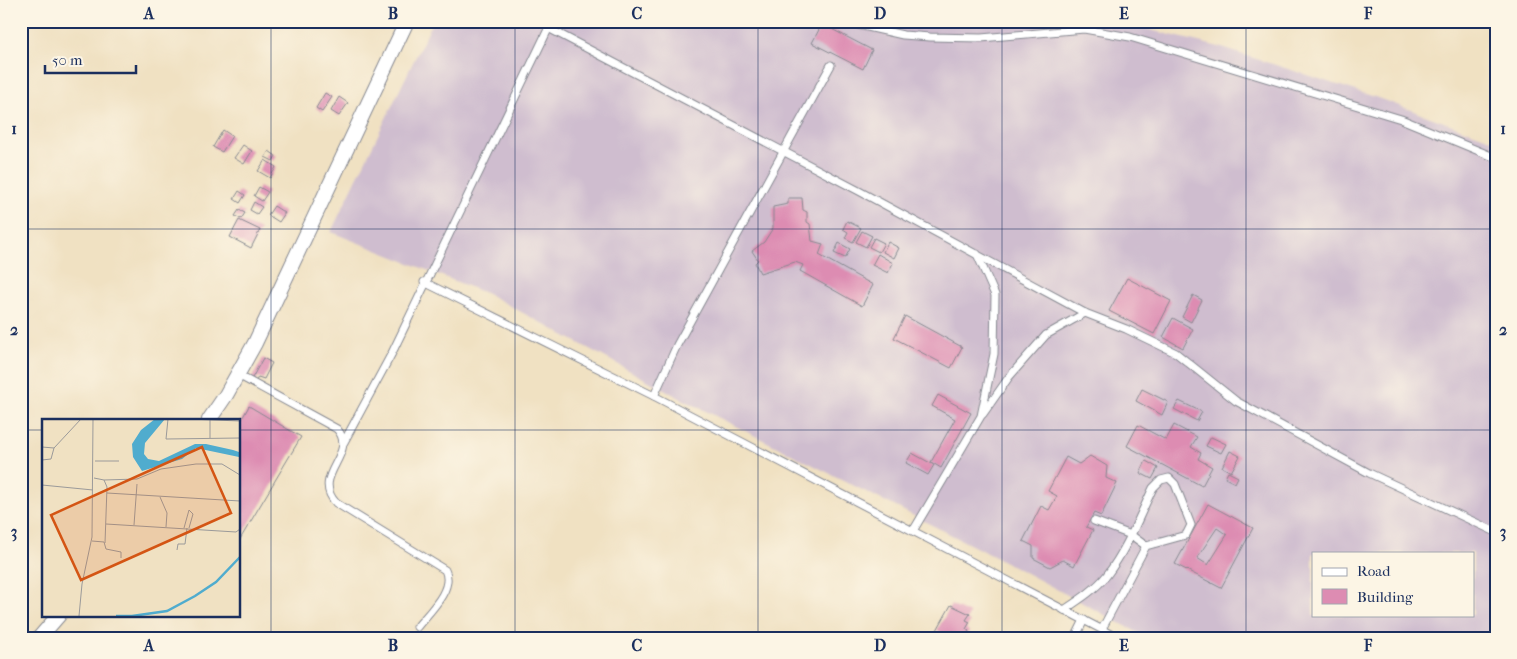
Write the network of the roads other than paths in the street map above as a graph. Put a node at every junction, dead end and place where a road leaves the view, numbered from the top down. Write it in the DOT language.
graph roads {
  1 [pos="407,21"];
  2 [pos="552,21"];
  3 [pos="841,21"];
  4 [pos="550,30"];
  5 [pos="831,65"];
  6 [pos="783,151"];
  7 [pos="1496,158"];
  8 [pos="977,254"];
  9 [pos="424,282"];
  10 [pos="1085,313"];
  11 [pos="238,375"];
  12 [pos="654,396"];
  13 [pos="981,416"];
  14 [pos="209,419"];
  15 [pos="344,442"];
  16 [pos="1094,521"];
  17 [pos="913,531"];
  18 [pos="1496,532"];
  19 [pos="1131,535"];
  20 [pos="1146,546"];
  21 [pos="1064,610"];
  22 [pos="58,616"];
  23 [pos="1084,620"];
  24 [pos="417,627"];
  25 [pos="1102,629"];
  26 [pos="39,638"];
  27 [pos="1075,638"];
  28 [pos="1118,638"];
  1 -- 11 [label="street"];
  2 -- 4 [label="lane"];
  3 -- 7 [label="lane"];
  4 -- 6 [label="lane"];
  4 -- 9 [label="lane"];
  5 -- 6 [label="lane"];
  6 -- 8 [label="lane"];
  6 -- 12 [label="lane"];
  8 -- 10 [label="lane"];
  8 -- 13 [label="lane"];
  9 -- 12 [label="lane"];
  9 -- 15 [label="lane"];
  10 -- 13 [label="lane"];
  10 -- 18 [label="lane"];
  11 -- 14 [label="street"];
  11 -- 15 [label="lane"];
  12 -- 17 [label="lane"];
  13 -- 17 [label="lane"];
  15 -- 24 [label="lane"];
  16 -- 19 [label="lane"];
  17 -- 21 [label="lane"];
  19 -- 20 [label="lane"];
  19 -- 20 [label="lane"];
  19 -- 21 [label="lane"];
  20 -- 25 [label="lane"];
  21 -- 23 [label="lane"];
  22 -- 26 [label="street"];
  23 -- 25 [label="lane"];
  23 -- 27 [label="lane"];
  25 -- 28 [label="lane"];
}
